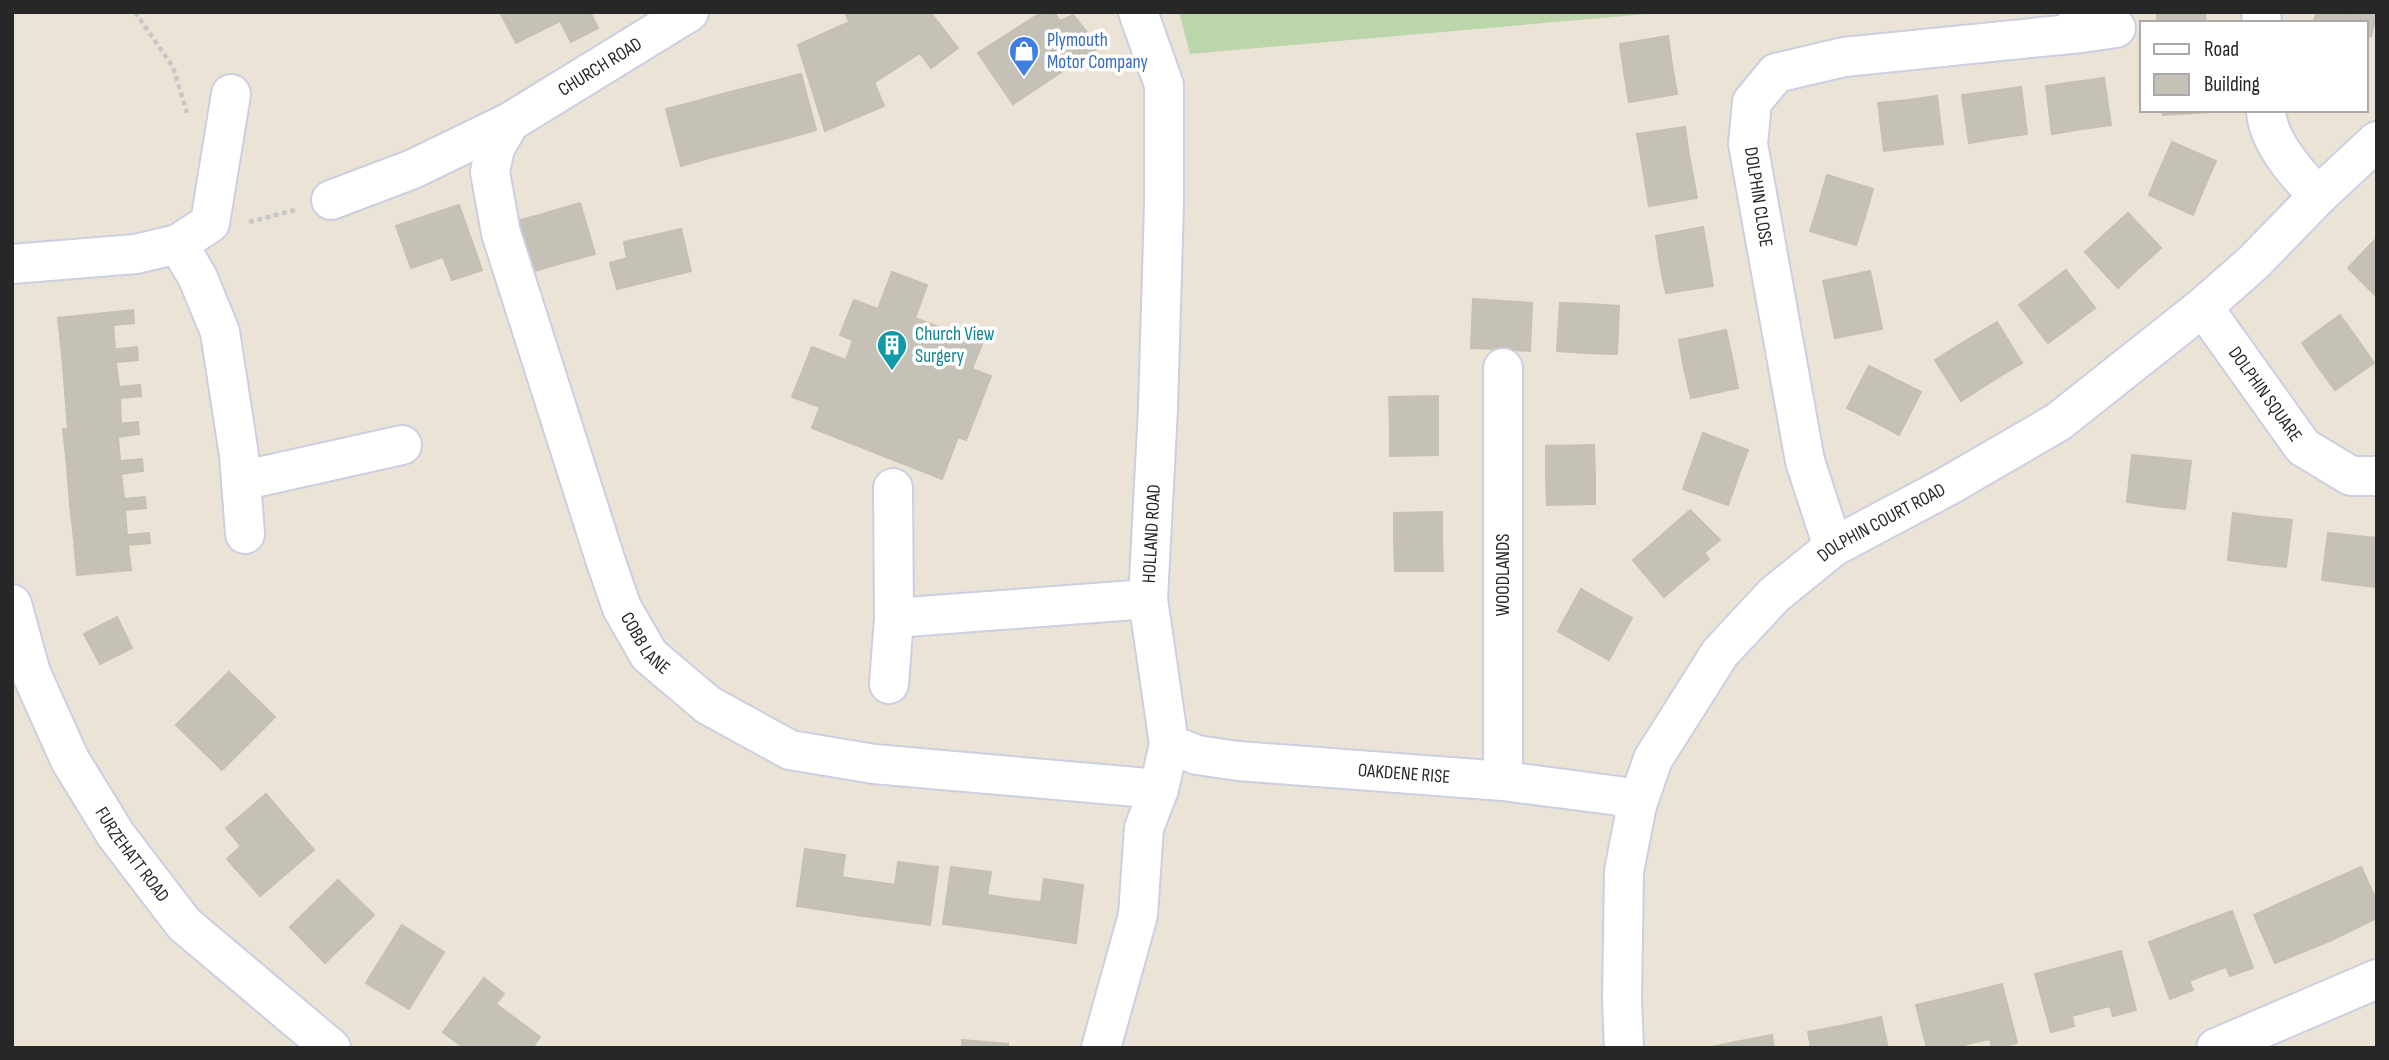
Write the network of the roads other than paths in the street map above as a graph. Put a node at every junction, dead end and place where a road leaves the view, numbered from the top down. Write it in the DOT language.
graph roads {
  1 [pos="689,12"];
  2 [pos="1138,12"];
  3 [pos="2091,24"];
  4 [pos="231,94"];
  5 [pos="2266,112"];
  6 [pos="510,122"];
  7 [pos="2377,141"];
  8 [pos="2318,196"];
  9 [pos="331,200"];
  10 [pos="178,244"];
  11 [pos="12,264"];
  12 [pos="2203,307"];
  13 [pos="1503,368"];
  14 [pos="402,445"];
  15 [pos="2377,476"];
  16 [pos="241,481"];
  17 [pos="893,488"];
  18 [pos="245,534"];
  19 [pos="1833,547"];
  20 [pos="1147,599"];
  21 [pos="12,604"];
  22 [pos="894,618"];
  23 [pos="889,684"];
  24 [pos="1169,744"];
  25 [pos="1503,781"];
  26 [pos="1159,789"];
  27 [pos="1637,805"];
  28 [pos="2377,979"];
  29 [pos="331,1048"];
  30 [pos="1101,1048"];
  31 [pos="1624,1048"];
  32 [pos="2216,1048"];
  1 -- 6 [label="street, CHURCH ROAD"];
  2 -- 20 [label="street, HOLLAND ROAD"];
  3 -- 19 [label="street, DOLPHIN CLOSE"];
  4 -- 10 [label="street"];
  5 -- 8 [label="street"];
  6 -- 9 [label="street, CHURCH ROAD"];
  6 -- 26 [label="street, COBB LANE"];
  7 -- 8 [label="street, DOLPHIN COURT ROAD"];
  8 -- 12 [label="street, DOLPHIN COURT ROAD"];
  10 -- 11 [label="street"];
  10 -- 16 [label="street"];
  12 -- 15 [label="street, DOLPHIN SQUARE"];
  12 -- 19 [label="street, DOLPHIN COURT ROAD"];
  13 -- 25 [label="street, WOODLANDS"];
  14 -- 16 [label="street"];
  16 -- 18 [label="street"];
  17 -- 22 [label="street"];
  19 -- 27 [label="street, DOLPHIN COURT ROAD"];
  20 -- 22 [label="street"];
  20 -- 24 [label="street, HOLLAND ROAD"];
  21 -- 29 [label="street, FURZEHATT ROAD"];
  22 -- 23 [label="street"];
  24 -- 25 [label="street, OAKDENE RISE"];
  24 -- 26 [label="street, HOLLAND ROAD"];
  25 -- 27 [label="street, OAKDENE RISE"];
  26 -- 30 [label="street, HOLLAND ROAD"];
  27 -- 31 [label="street, DOLPHIN COURT ROAD"];
  28 -- 32 [label="street"];
}
